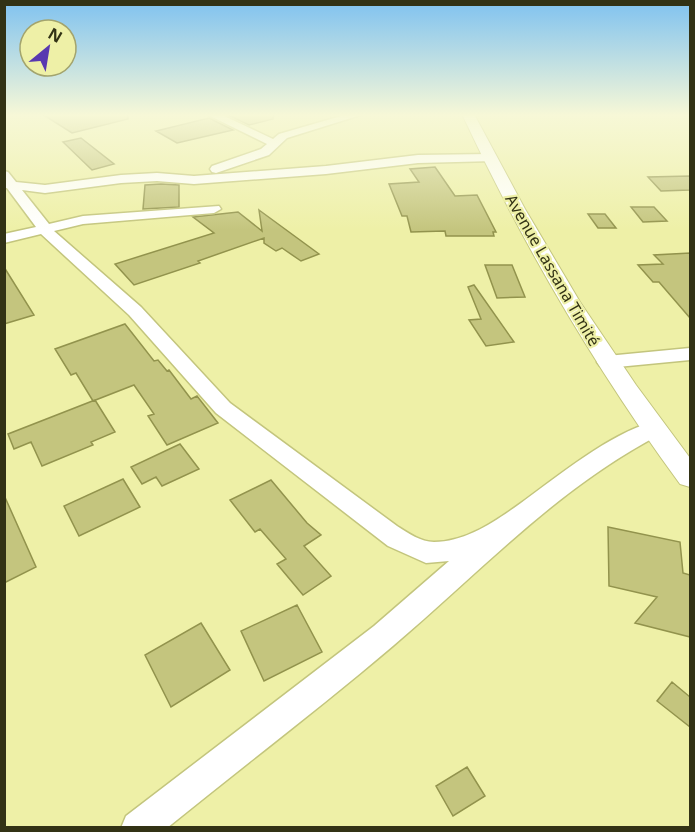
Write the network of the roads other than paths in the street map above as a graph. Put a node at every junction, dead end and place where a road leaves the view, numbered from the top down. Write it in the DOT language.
graph roads {
  1 [pos="263,153"];
  2 [pos="487,153"];
  3 [pos="490,158"];
  4 [pos="178,180"];
  5 [pos="6,181"];
  6 [pos="214,209"];
  7 [pos="44,230"];
  8 [pos="4,239"];
  9 [pos="690,354"];
  10 [pos="607,362"];
  11 [pos="653,429"];
  12 [pos="690,477"];
  13 [pos="506,528"];
  14 [pos="138,828"];
  1 -- 4 [label="street"];
  2 -- 3 [label="street, Avenue Lassana Timité"];
  3 -- 4 [label="street"];
  3 -- 10 [label="street, Avenue Lassana Timité"];
  4 -- 5 [label="street"];
  5 -- 7 [label="street"];
  6 -- 7 [label="street"];
  7 -- 8 [label="street"];
  7 -- 13 [label="street"];
  9 -- 10 [label="street"];
  10 -- 11 [label="street, Avenue Lassana Timité"];
  11 -- 12 [label="street, Avenue Lassana Timité"];
  11 -- 13 [label="street"];
  13 -- 14 [label="street"];
}
